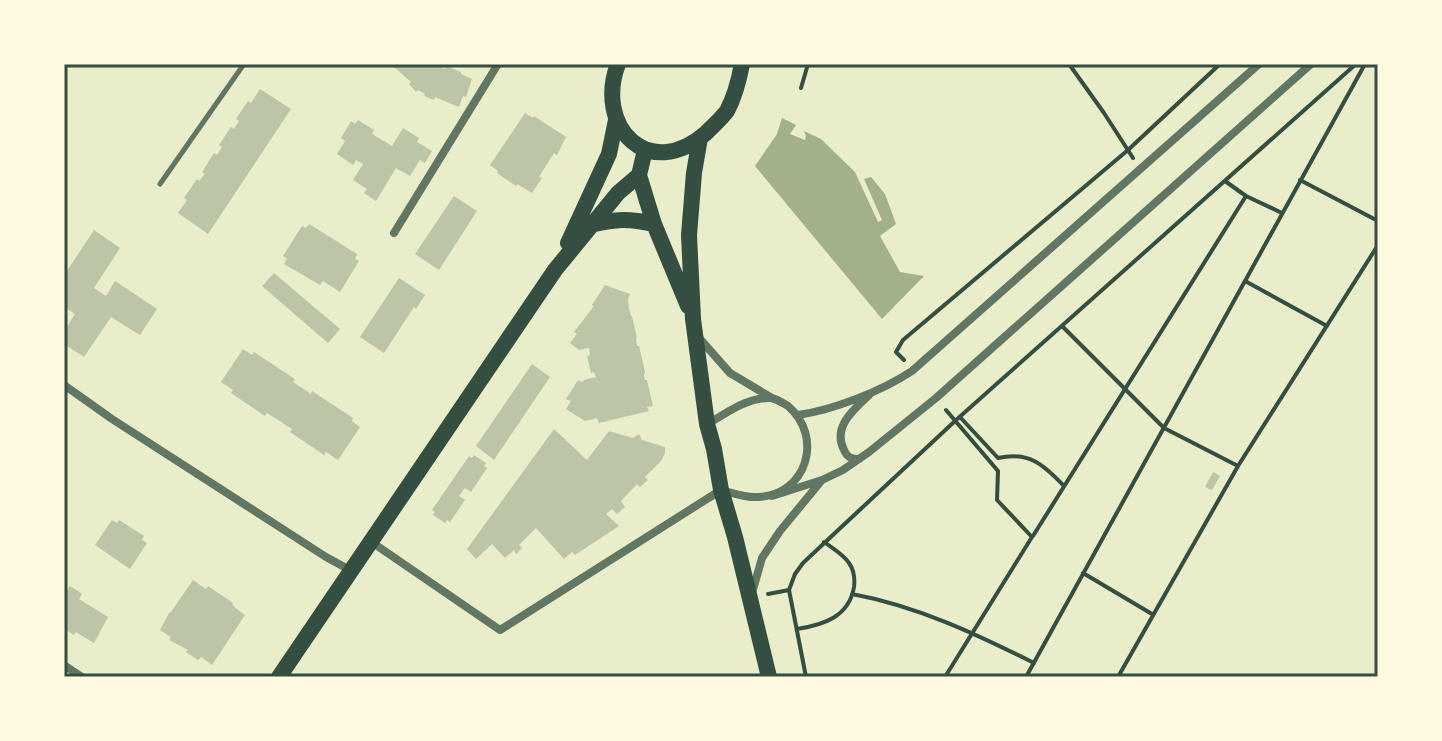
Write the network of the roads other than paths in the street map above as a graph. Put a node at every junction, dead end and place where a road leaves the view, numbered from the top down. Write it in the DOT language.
graph roads {
  1 [pos="244,64"];
  2 [pos="498,64"];
  3 [pos="618,64"];
  4 [pos="741,64"];
  5 [pos="1259,64"];
  6 [pos="1311,64"];
  7 [pos="616,120"];
  8 [pos="700,138"];
  9 [pos="645,150"];
  10 [pos="639,175"];
  11 [pos="160,184"];
  12 [pos="654,224"];
  13 [pos="590,225"];
  14 [pos="394,233"];
  15 [pos="555,270"];
  16 [pos="694,325"];
  17 [pos="64,385"];
  18 [pos="873,392"];
  19 [pos="773,398"];
  20 [pos="798,415"];
  21 [pos="707,424"];
  22 [pos="861,458"];
  23 [pos="822,480"];
  24 [pos="721,490"];
  25 [pos="772,496"];
  26 [pos="370,541"];
  27 [pos="350,570"];
  28 [pos="750,597"];
  29 [pos="64,665"];
  30 [pos="82,677"];
  31 [pos="279,677"];
  32 [pos="769,677"];
  1 -- 11 [label="lane"];
  2 -- 14 [label="street"];
  3 -- 7 [label="main road"];
  4 -- 8 [label="main road"];
  5 -- 18 [label="street"];
  6 -- 22 [label="street"];
  7 -- 9 [label="main road"];
  7 -- 15 [label="main road"];
  8 -- 9 [label="main road"];
  8 -- 16 [label="main road"];
  9 -- 10 [label="main road"];
  10 -- 12 [label="main road"];
  10 -- 13 [label="main road"];
  12 -- 13 [label="main road"];
  12 -- 16 [label="main road"];
  13 -- 15 [label="main road"];
  15 -- 26 [label="main road"];
  16 -- 19 [label="street"];
  16 -- 21 [label="main road"];
  17 -- 27 [label="street"];
  18 -- 20 [label="street"];
  18 -- 22 [label="street"];
  19 -- 20 [label="street"];
  19 -- 21 [label="street"];
  20 -- 25 [label="street"];
  21 -- 24 [label="main road"];
  22 -- 23 [label="street"];
  23 -- 25 [label="street"];
  23 -- 28 [label="street"];
  24 -- 25 [label="street"];
  24 -- 26 [label="street"];
  24 -- 28 [label="main road"];
  26 -- 27 [label="main road"];
  27 -- 31 [label="main road"];
  28 -- 32 [label="main road"];
  29 -- 30 [label="street"];
}
